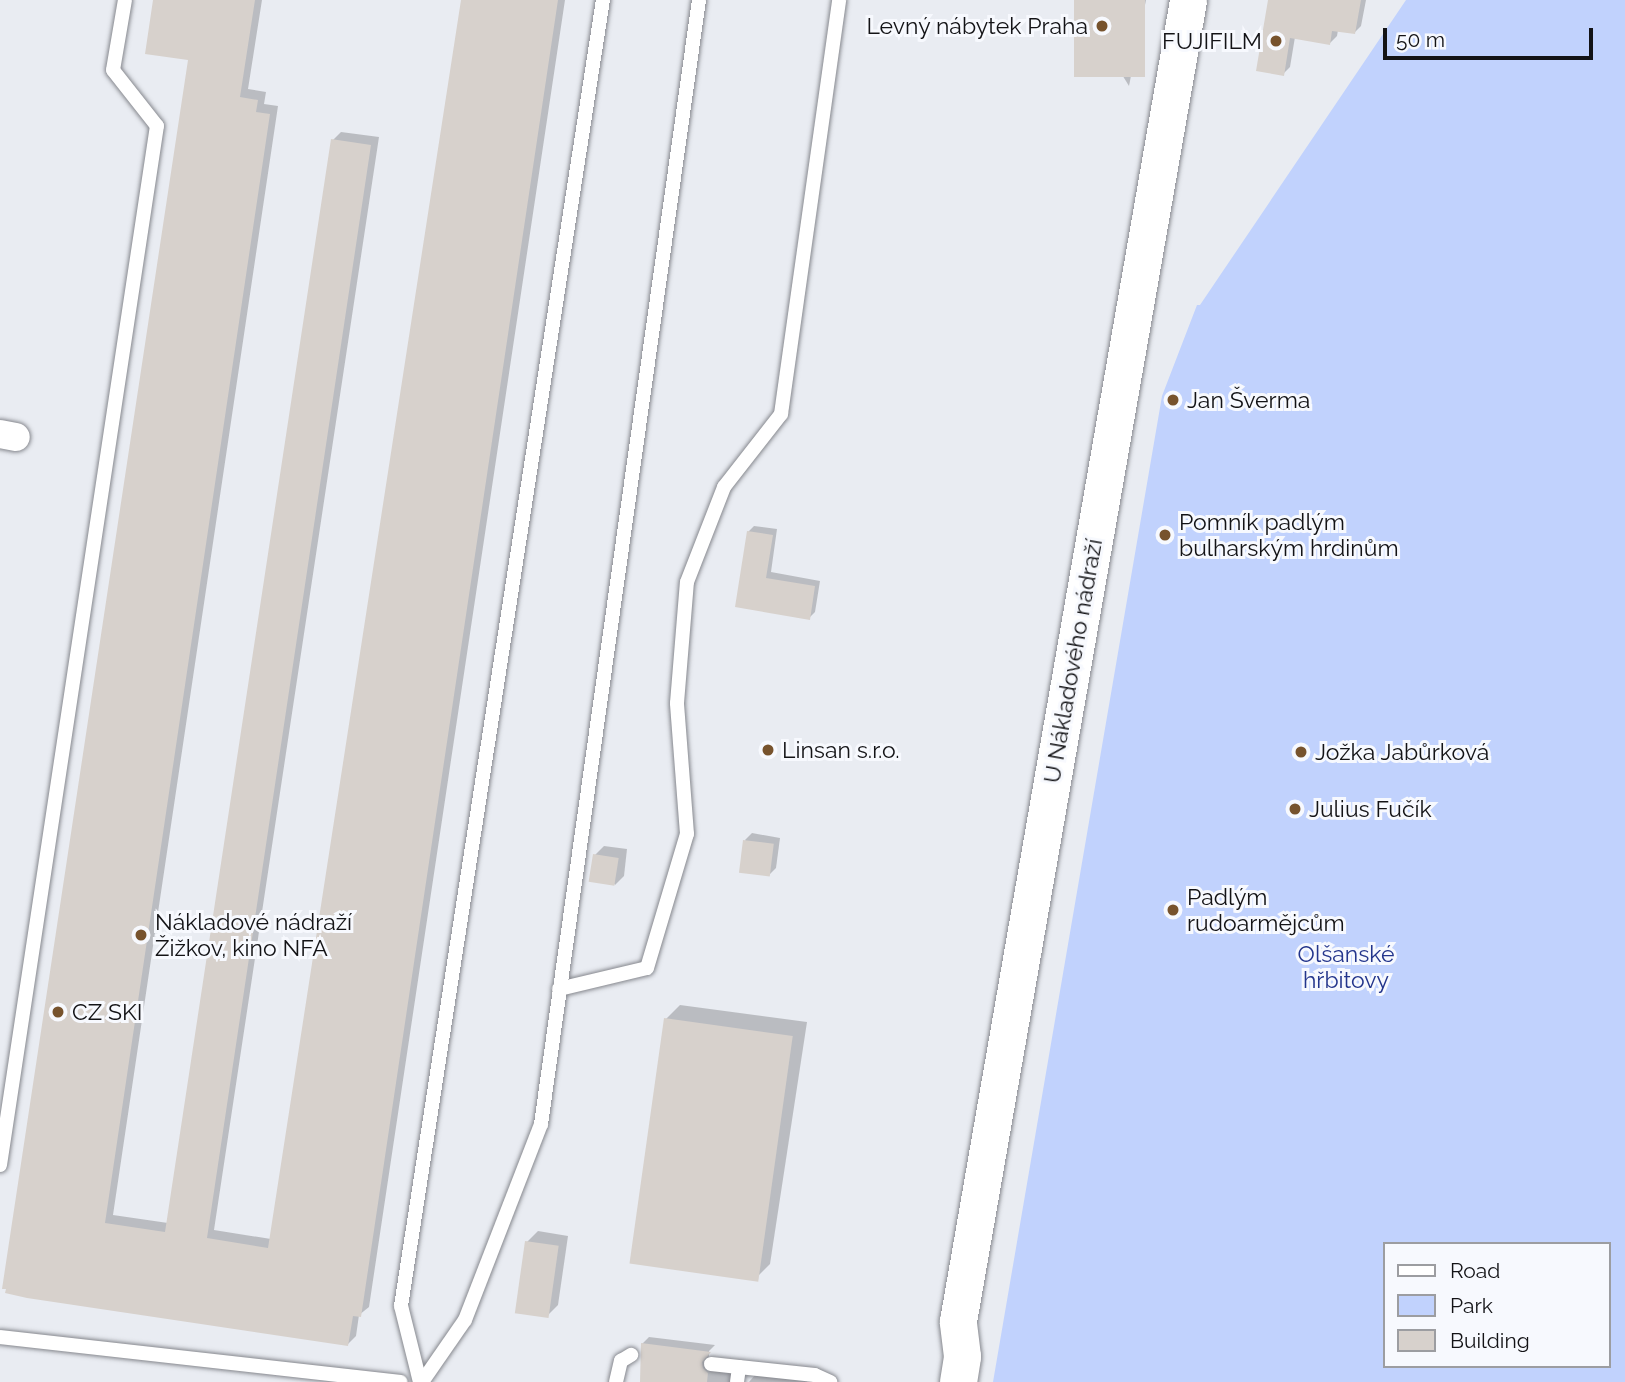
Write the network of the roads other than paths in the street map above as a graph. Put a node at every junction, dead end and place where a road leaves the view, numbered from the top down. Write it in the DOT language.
graph roads {
  1 [pos="125,0"];
  2 [pos="603,0"];
  3 [pos="699,0"];
  4 [pos="839,0"];
  5 [pos="1188,0"];
  6 [pos="559,989"];
  7 [pos="0,1165"];
  8 [pos="958,1321"];
  9 [pos="0,1337"];
  10 [pos="631,1355"];
  11 [pos="711,1364"];
  12 [pos="738,1375"];
  13 [pos="369,1381"];
  14 [pos="400,1382"];
  15 [pos="421,1382"];
  16 [pos="616,1382"];
  17 [pos="830,1382"];
  18 [pos="934,1382"];
  19 [pos="958,1382"];
  1 -- 7 [label="lane"];
  2 -- 15 [label="lane"];
  3 -- 6 [label="lane"];
  4 -- 6 [label="lane"];
  5 -- 8 [label="street, U Nákladového nádraží"];
  6 -- 15 [label="lane"];
  8 -- 18 [label="street, U Nákladového nádraží"];
  8 -- 19 [label="street, U Nákladového nádraží"];
  9 -- 13 [label="lane"];
  10 -- 16 [label="lane"];
  11 -- 12 [label="lane"];
  12 -- 17 [label="lane"];
  13 -- 14 [label="lane"];
}
